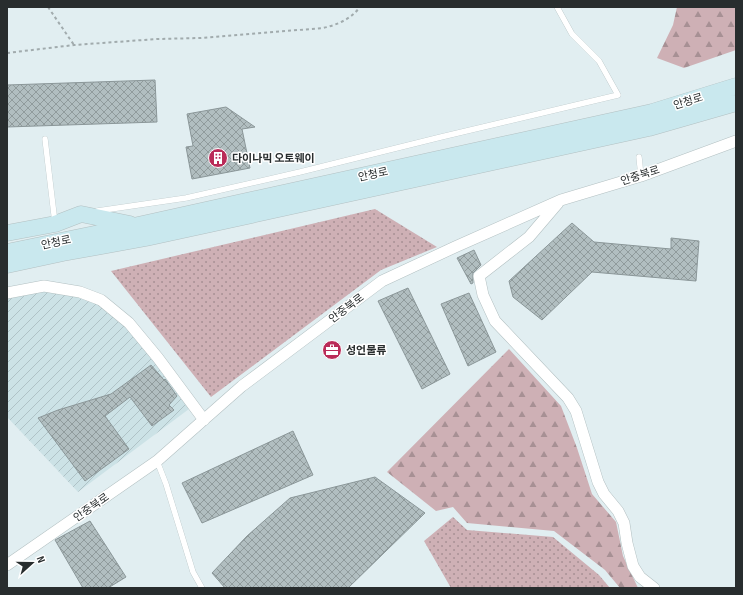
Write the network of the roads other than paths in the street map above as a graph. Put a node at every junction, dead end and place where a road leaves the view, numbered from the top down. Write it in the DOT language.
graph roads {
  1 [pos="556,7"];
  2 [pos="736,86"];
  3 [pos="736,103"];
  4 [pos="44,139"];
  5 [pos="736,141"];
  6 [pos="639,157"];
  7 [pos="641,176"];
  8 [pos="561,200"];
  9 [pos="81,214"];
  10 [pos="56,224"];
  11 [pos="138,225"];
  12 [pos="7,233"];
  13 [pos="7,252"];
  14 [pos="7,265"];
  15 [pos="7,293"];
  16 [pos="204,420"];
  17 [pos="157,461"];
  18 [pos="7,565"];
  19 [pos="202,588"];
  20 [pos="654,588"];
  1 -- 9 [label="lane"];
  2 -- 11 [label="street, 안청로"];
  3 -- 14 [label="street, 안청로"];
  4 -- 10 [label="lane"];
  5 -- 7 [label="street, 안중북로"];
  6 -- 7 [label="lane"];
  7 -- 8 [label="street, 안중북로"];
  8 -- 16 [label="street, 안중북로"];
  8 -- 20 [label="street"];
  9 -- 10 [label="street"];
  9 -- 11 [label="street"];
  10 -- 12 [label="street"];
  11 -- 13 [label="street, 안청로"];
  15 -- 16 [label="street"];
  16 -- 17 [label="street, 안중북로"];
  17 -- 18 [label="street, 안중북로"];
  17 -- 19 [label="lane"];
}
